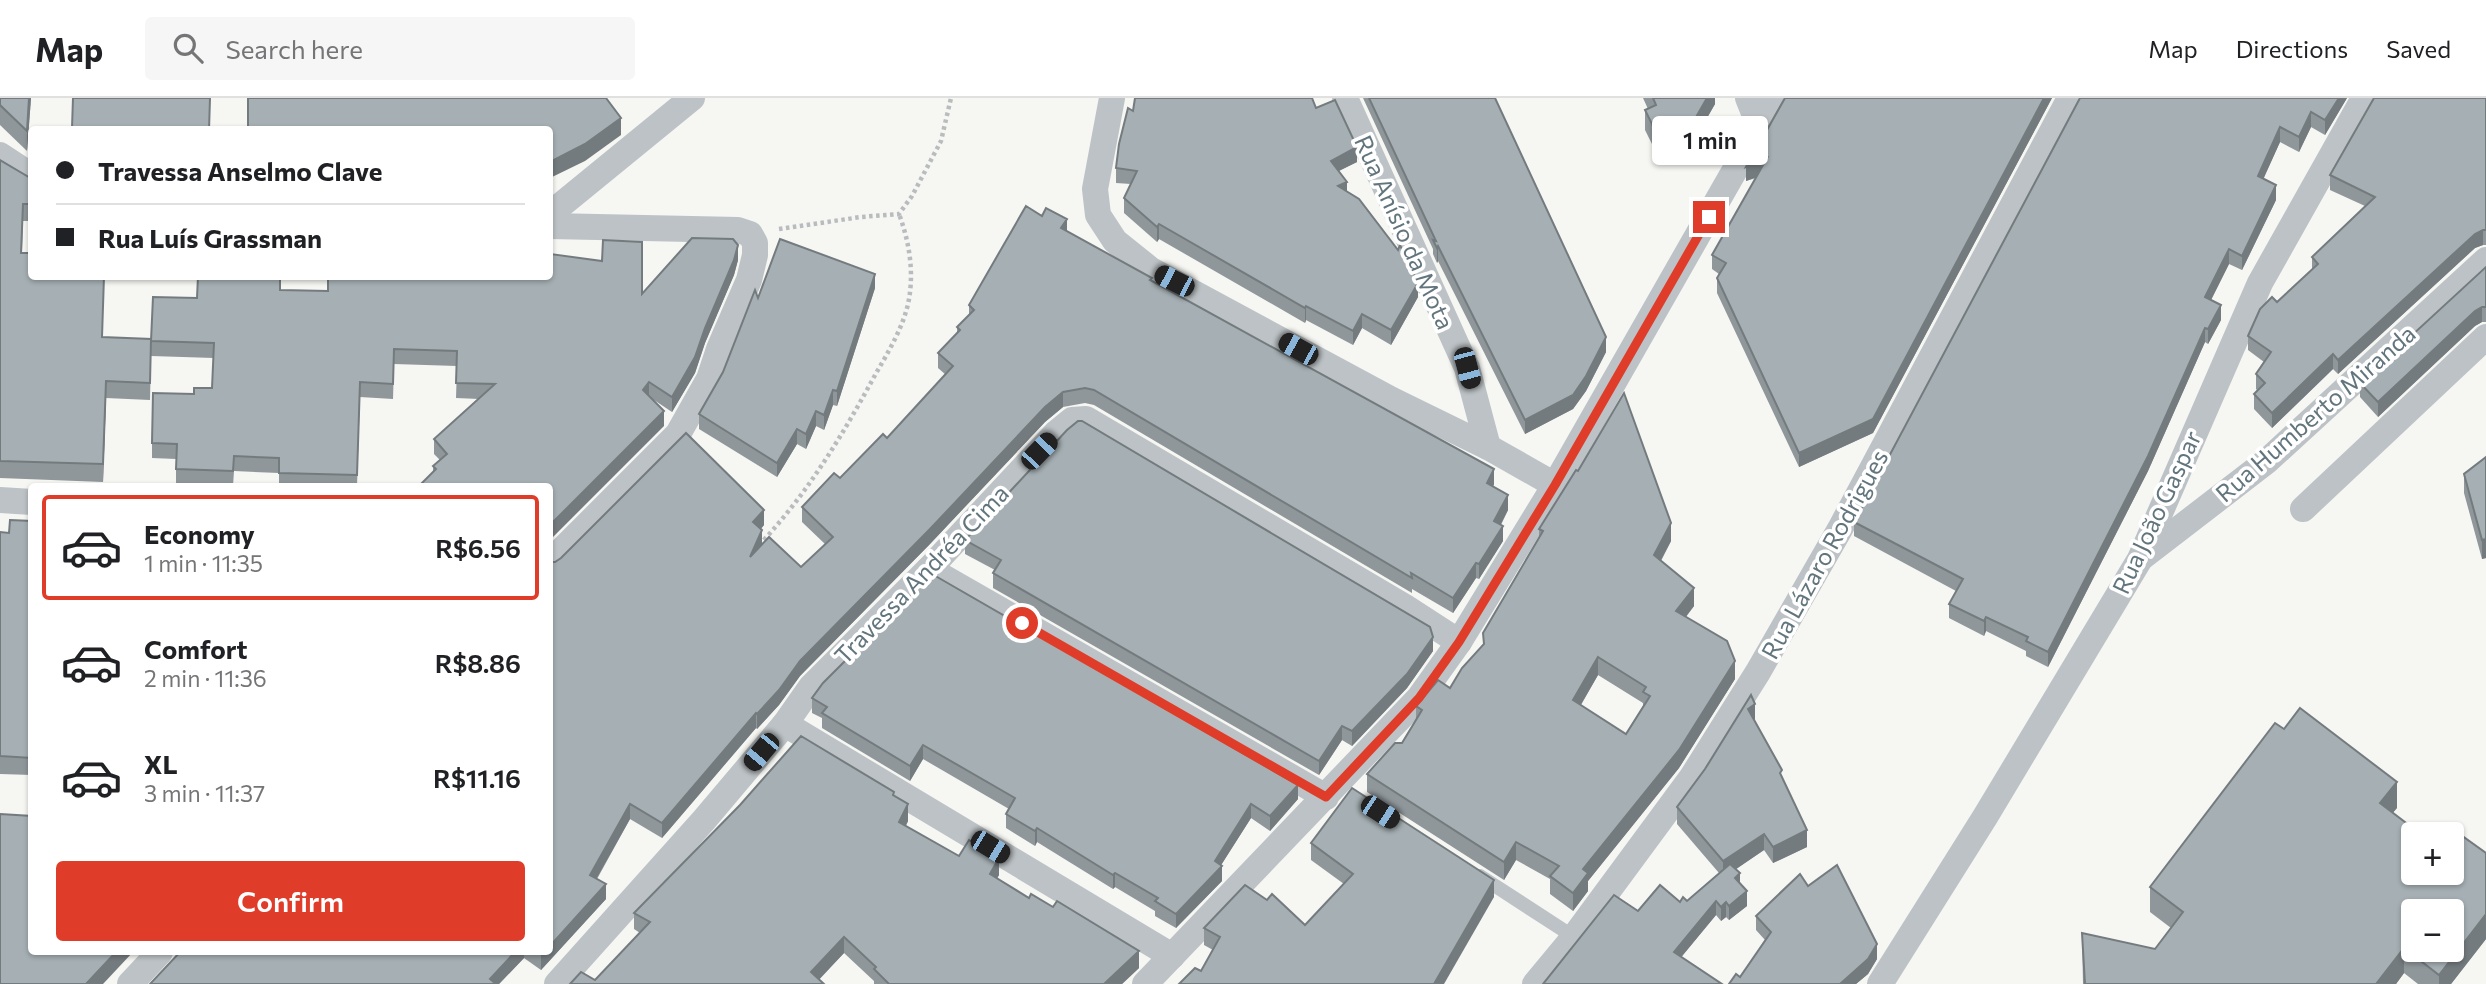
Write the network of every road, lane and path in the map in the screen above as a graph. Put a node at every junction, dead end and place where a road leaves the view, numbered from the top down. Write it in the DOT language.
graph roads {
  1 [pos="692,98"];
  2 [pos="951,98"];
  3 [pos="1112,98"];
  4 [pos="1345,98"];
  5 [pos="1748,98"];
  6 [pos="1776,98"];
  7 [pos="2070,98"];
  8 [pos="2364,98"];
  9 [pos="1760,128"];
  10 [pos="0,155"];
  11 [pos="28,173"];
  12 [pos="553,212"];
  13 [pos="899,214"];
  14 [pos="553,226"];
  15 [pos="750,234"];
  16 [pos="2486,260"];
  17 [pos="2486,337"];
  18 [pos="1488,447"];
  19 [pos="1555,485"];
  20 [pos="0,500"];
  21 [pos="28,502"];
  22 [pos="2303,509"];
  23 [pos="755,549"];
  24 [pos="553,559"];
  25 [pos="2140,559"];
  26 [pos="929,569"];
  27 [pos="1459,642"];
  28 [pos="785,724"];
  29 [pos="1337,791"];
  30 [pos="1472,872"];
  31 [pos="1574,937"];
  32 [pos="157,955"];
  33 [pos="1172,956"];
  34 [pos="130,984"];
  35 [pos="557,984"];
  36 [pos="1145,984"];
  37 [pos="1535,984"];
  38 [pos="1880,984"];
  1 -- 12 [label="street"];
  2 -- 13 [label="path"];
  3 -- 18 [label="street"];
  4 -- 18 [label="street, Rua Anísio da Mota"];
  5 -- 9 [label="street"];
  6 -- 9 [label="street"];
  7 -- 31 [label="street, Rua Lázaro Rodrigues"];
  8 -- 25 [label="street, Rua João Gaspar"];
  9 -- 19 [label="street"];
  10 -- 11 [label="street"];
  13 -- 15 [label="path"];
  13 -- 23 [label="path"];
  14 -- 15 [label="street"];
  15 -- 24 [label="street"];
  16 -- 25 [label="street, Rua Humberto Miranda"];
  17 -- 22 [label="street"];
  18 -- 19 [label="street"];
  19 -- 27 [label="street"];
  20 -- 21 [label="street"];
  25 -- 38 [label="street, Rua João Gaspar"];
  26 -- 27 [label="street, Travessa Andréa Cima"];
  26 -- 28 [label="street, Travessa Andréa Cima"];
  26 -- 29 [label="street"];
  27 -- 29 [label="street"];
  28 -- 33 [label="street"];
  28 -- 35 [label="street, Travessa Andréa Cima"];
  29 -- 33 [label="street"];
  30 -- 31 [label="lane"];
  31 -- 37 [label="street, Rua Lázaro Rodrigues"];
  32 -- 34 [label="street"];
  33 -- 36 [label="street"];
}
